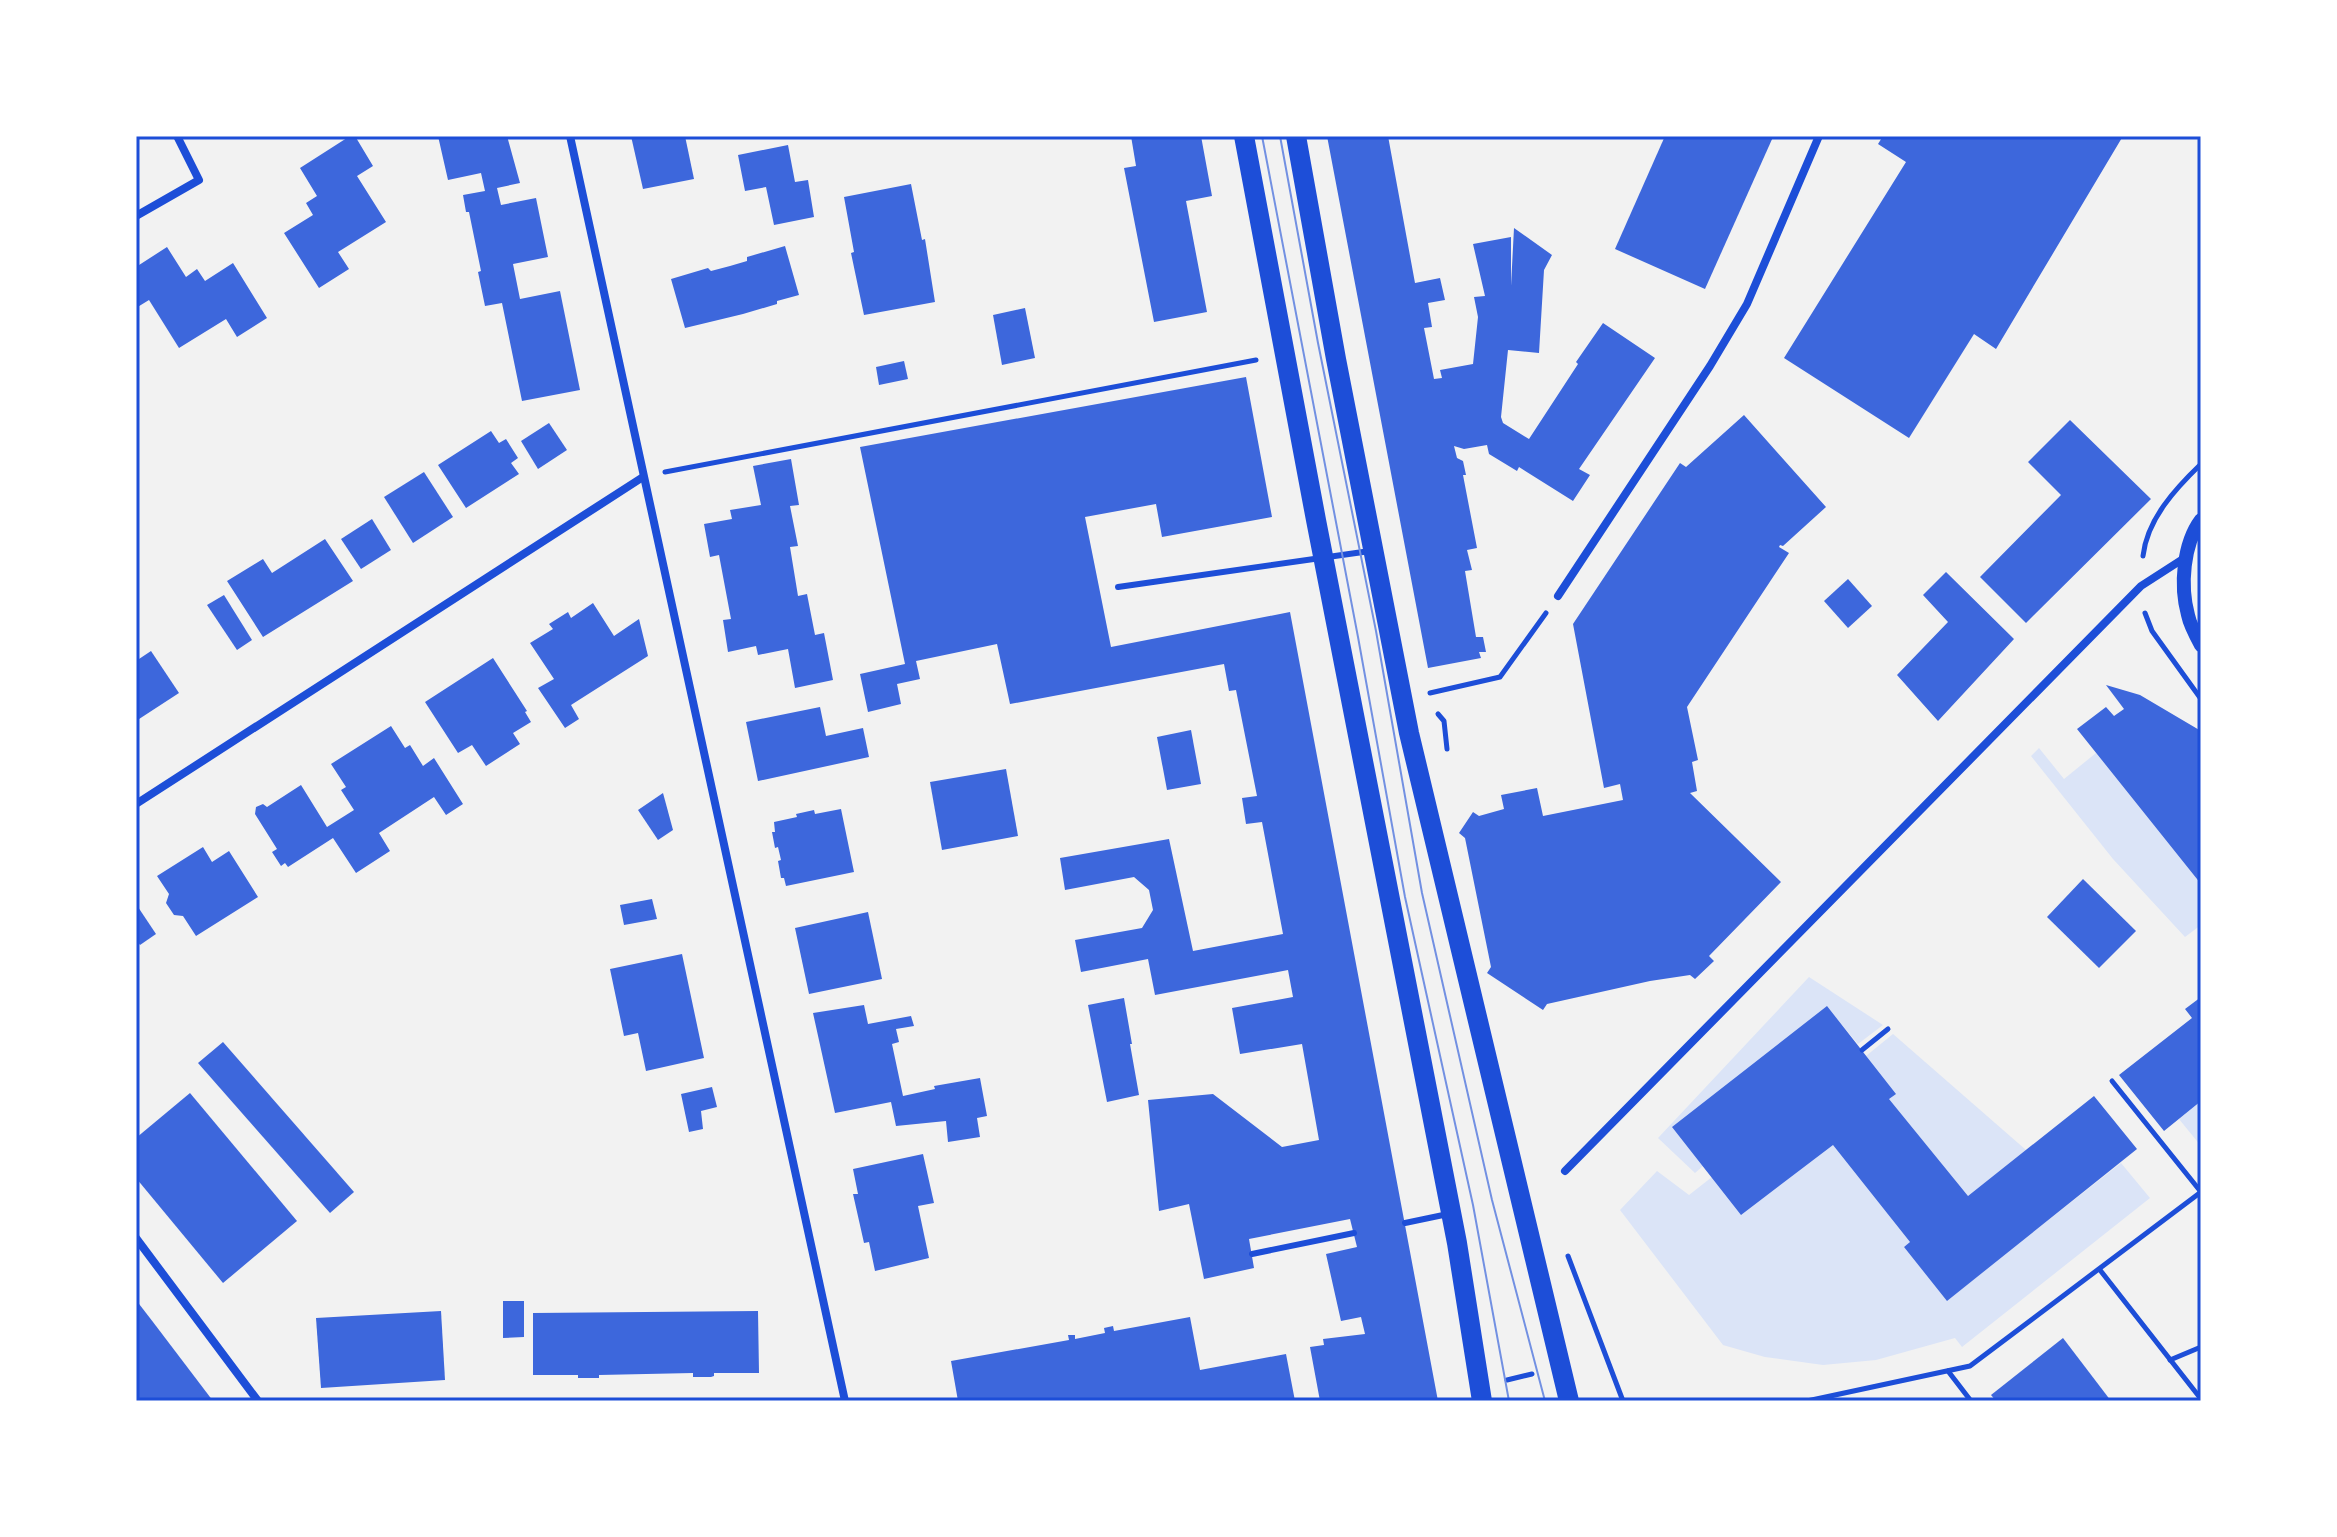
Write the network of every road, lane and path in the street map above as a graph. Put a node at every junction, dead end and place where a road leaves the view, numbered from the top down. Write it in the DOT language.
graph roads {
  1 [pos="177,136"];
  2 [pos="570,136"];
  3 [pos="1244,136"];
  4 [pos="1296,136"];
  5 [pos="1819,136"];
  6 [pos="136,216"];
  7 [pos="1261,359"];
  8 [pos="2201,464"];
  9 [pos="643,477"];
  10 [pos="2201,520"];
  11 [pos="1373,551"];
  12 [pos="1325,557"];
  13 [pos="2186,557"];
  14 [pos="2141,586"];
  15 [pos="1118,587"];
  16 [pos="1558,596"];
  17 [pos="2201,645"];
  18 [pos="1422,695"];
  19 [pos="2201,699"];
  20 [pos="136,804"];
  21 [pos="1888,1029"];
  22 [pos="1862,1050"];
  23 [pos="2112,1081"];
  24 [pos="1565,1171"];
  25 [pos="2201,1192"];
  26 [pos="1452,1214"];
  27 [pos="1405,1223"];
  28 [pos="1354,1233"];
  29 [pos="136,1238"];
  30 [pos="1252,1254"];
  31 [pos="2100,1270"];
  32 [pos="2201,1347"];
  33 [pos="2170,1360"];
  34 [pos="1948,1371"];
  35 [pos="2201,1399"];
  36 [pos="258,1401"];
  37 [pos="845,1401"];
  38 [pos="1482,1401"];
  39 [pos="1569,1401"];
  40 [pos="1807,1401"];
  41 [pos="1971,1401"];
  1 -- 6 [label="street"];
  2 -- 9 [label="street"];
  3 -- 12 [label="main road"];
  4 -- 11 [label="main road"];
  5 -- 16 [label="street"];
  7 -- 9 [label="path"];
  8 -- 14 [label="path"];
  9 -- 20 [label="street"];
  9 -- 37 [label="street"];
  10 -- 13 [label="street"];
  11 -- 12 [label="lane"];
  11 -- 39 [label="main road"];
  12 -- 15 [label="lane"];
  12 -- 26 [label="main road"];
  13 -- 14 [label="street"];
  13 -- 17 [label="street"];
  14 -- 19 [label="path"];
  14 -- 24 [label="street"];
  16 -- 18 [label="path"];
  21 -- 22 [label="path"];
  23 -- 25 [label="path"];
  25 -- 31 [label="path"];
  26 -- 27 [label="lane"];
  26 -- 38 [label="main road"];
  28 -- 30 [label="lane"];
  29 -- 36 [label="street"];
  31 -- 33 [label="path"];
  31 -- 34 [label="path"];
  32 -- 33 [label="path"];
  33 -- 35 [label="path"];
  34 -- 40 [label="path"];
  34 -- 41 [label="path"];
}
